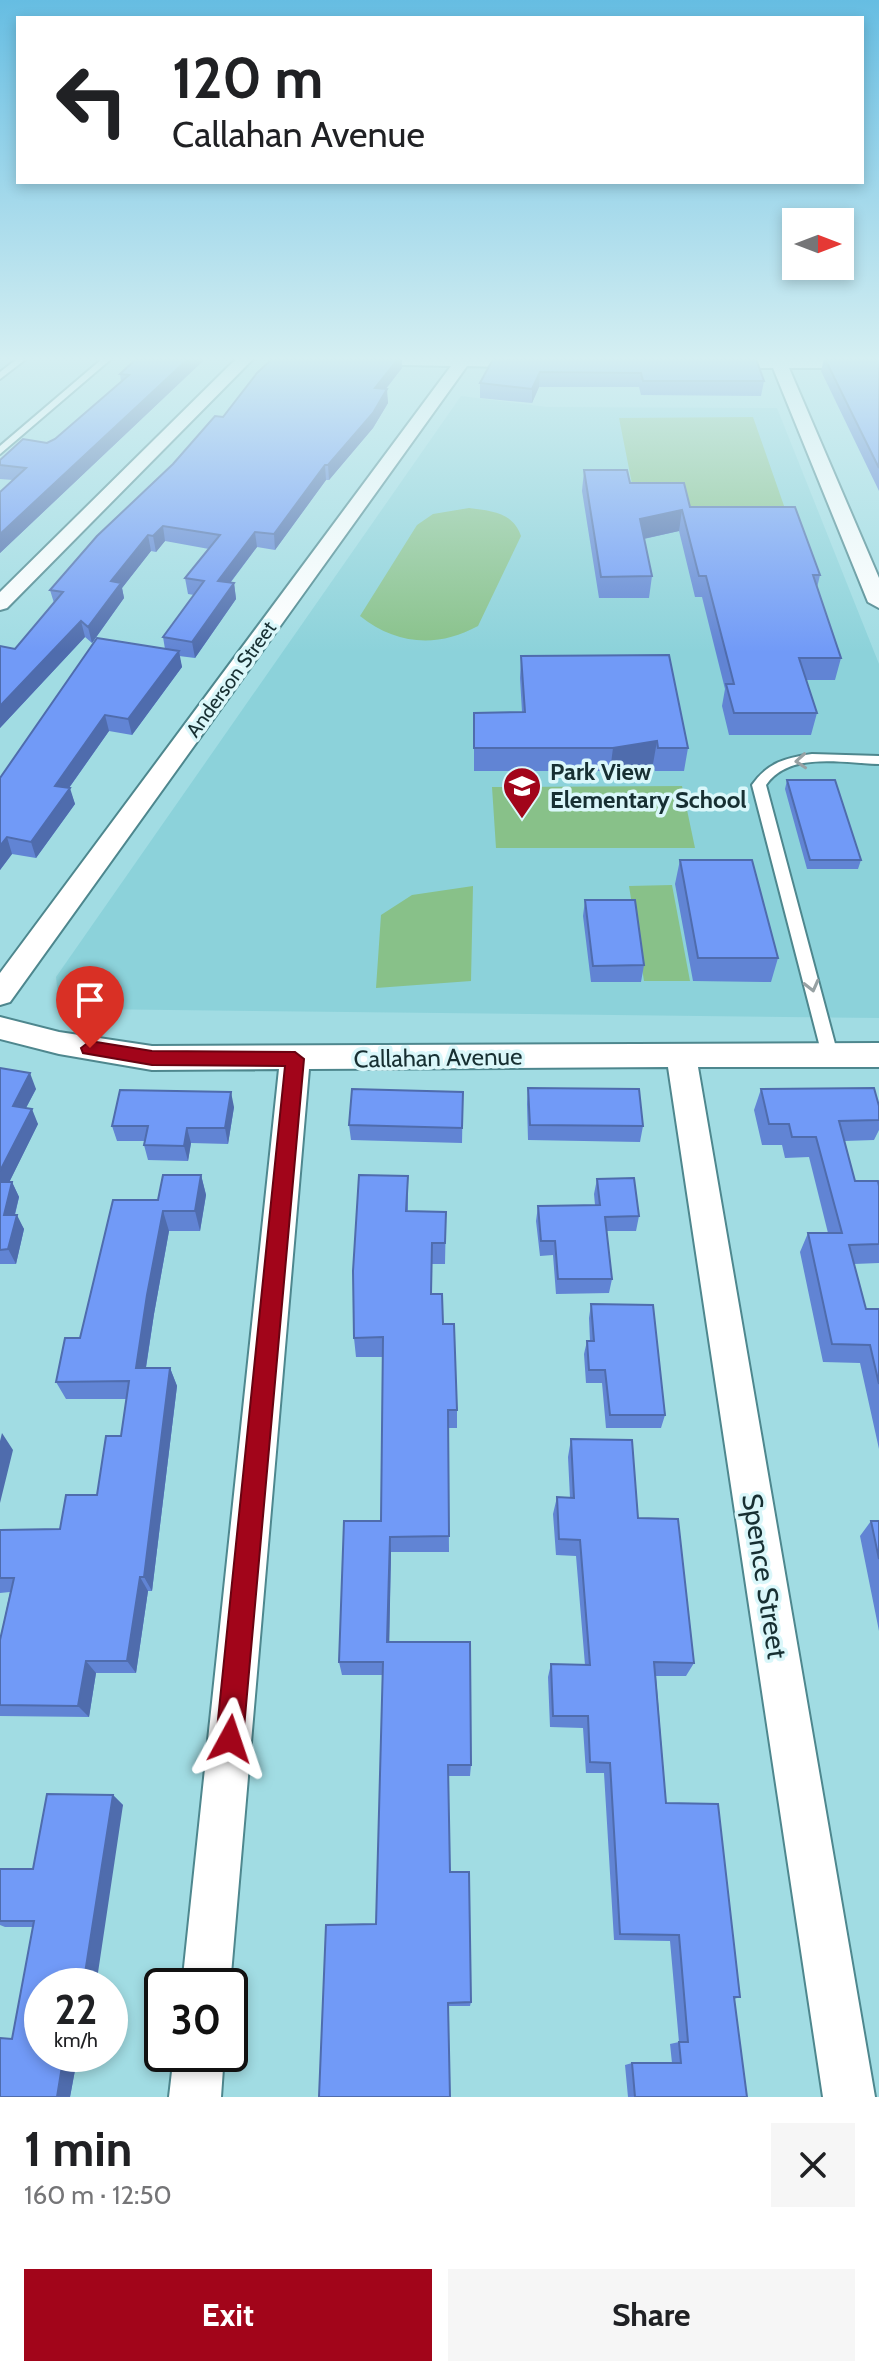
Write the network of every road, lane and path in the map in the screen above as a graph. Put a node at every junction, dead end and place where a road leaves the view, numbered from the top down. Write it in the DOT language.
graph roads {
  1 [pos="147,457"];
  2 [pos="392,457"];
  3 [pos="818,457"];
  4 [pos="879,602"];
  5 [pos="0,604"];
  6 [pos="879,760"];
  7 [pos="0,994"];
  8 [pos="0,1028"];
  9 [pos="681,1055"];
  10 [pos="830,1055"];
  11 [pos="879,1055"];
  12 [pos="295,1059"];
  13 [pos="208,1968"];
  14 [pos="197,2072"];
  15 [pos="195,2097"];
  16 [pos="849,2097"];
  1 -- 5 [label="street"];
  2 -- 7 [label="street, Anderson Street"];
  3 -- 4 [label="street"];
  6 -- 10 [label="lane, one-way"];
  8 -- 12 [label="street, Callahan Avenue"];
  9 -- 10 [label="street, Callahan Avenue"];
  9 -- 12 [label="street, Callahan Avenue"];
  9 -- 16 [label="street, Spence Street"];
  10 -- 11 [label="street, Callahan Avenue"];
  12 -- 13 [label="street"];
  14 -- 15 [label="street"];
}
